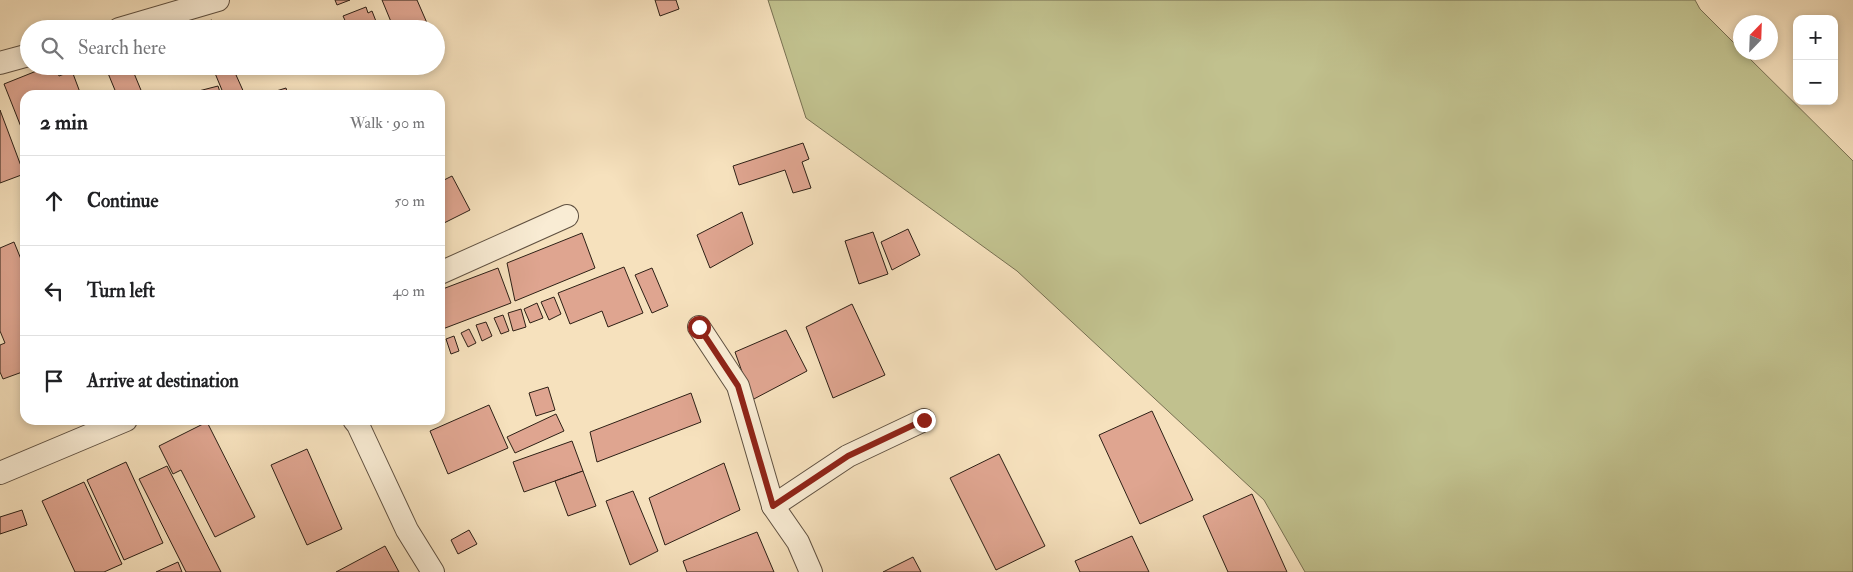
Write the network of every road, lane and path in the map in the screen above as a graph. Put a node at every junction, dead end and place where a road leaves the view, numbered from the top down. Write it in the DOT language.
graph roads {
  1 [pos="218,0"];
  2 [pos="150,20"];
  3 [pos="20,57"];
  4 [pos="0,63"];
  5 [pos="567,216"];
  6 [pos="445,271"];
  7 [pos="699,327"];
  8 [pos="924,420"];
  9 [pos="114,425"];
  10 [pos="358,425"];
  11 [pos="0,473"];
  12 [pos="773,506"];
  13 [pos="433,572"];
  14 [pos="811,572"];
  1 -- 2 [label="street"];
  3 -- 4 [label="street"];
  5 -- 6 [label="street"];
  7 -- 12 [label="street"];
  8 -- 12 [label="street"];
  9 -- 11 [label="street"];
  10 -- 13 [label="street"];
  12 -- 14 [label="street"];
}
